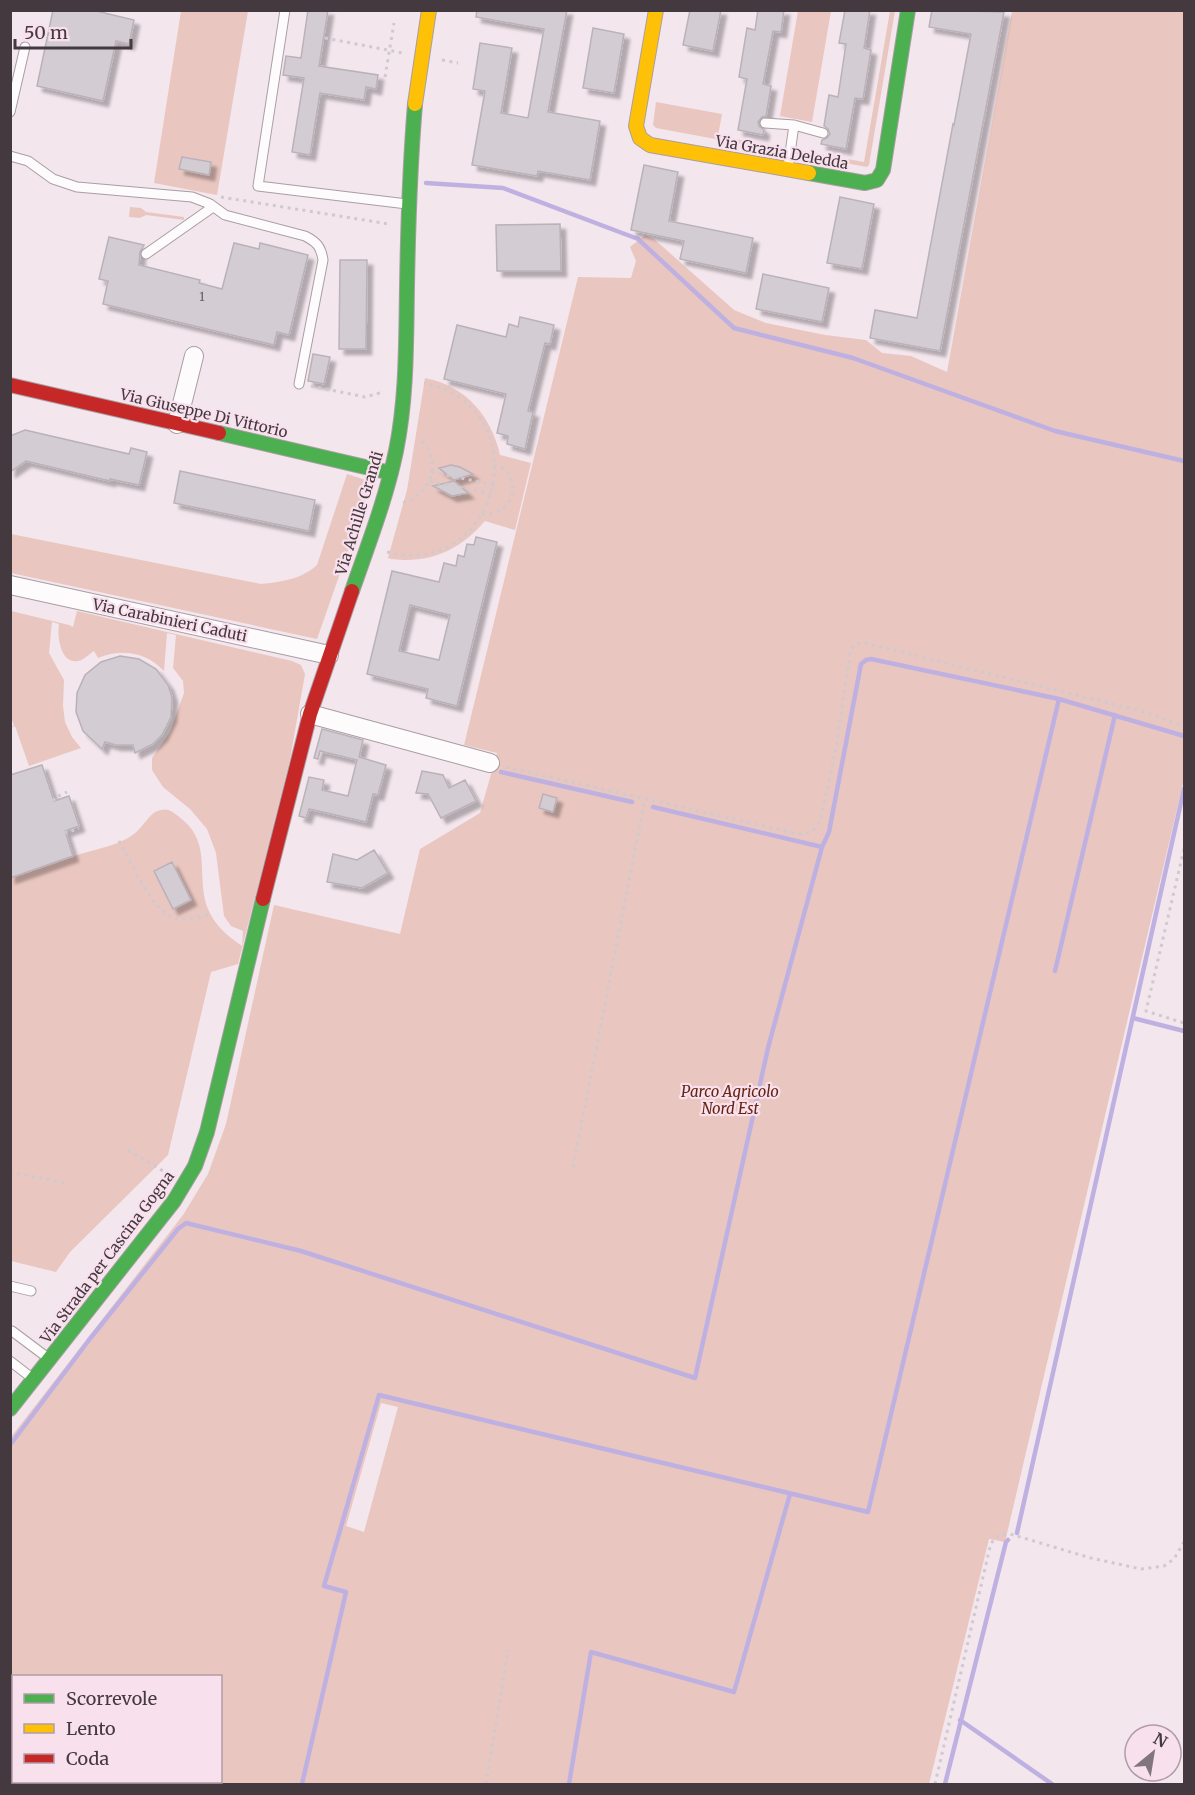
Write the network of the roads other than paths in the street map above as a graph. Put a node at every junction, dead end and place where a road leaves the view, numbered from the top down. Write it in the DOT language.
graph roads {
  1 [pos="285,10"];
  2 [pos="429,10"];
  3 [pos="656,10"];
  4 [pos="908,10"];
  5 [pos="25,47"];
  6 [pos="10,112"];
  7 [pos="765,123"];
  8 [pos="795,125"];
  9 [pos="823,133"];
  10 [pos="10,156"];
  11 [pos="787,170"];
  12 [pos="408,204"];
  13 [pos="213,207"];
  14 [pos="146,254"];
  15 [pos="194,356"];
  16 [pos="299,384"];
  17 [pos="10,386"];
  18 [pos="177,424"];
  19 [pos="391,473"];
  20 [pos="10,585"];
  21 [pos="329,655"];
  22 [pos="310,714"];
  23 [pos="489,763"];
  24 [pos="261,905"];
  25 [pos="10,1287"];
  26 [pos="31,1291"];
  27 [pos="12,1331"];
  28 [pos="50,1359"];
  29 [pos="10,1361"];
  30 [pos="34,1379"];
  31 [pos="12,1404"];
  1 -- 12 [label="lane"];
  2 -- 12 [label="street, Via Achille Grandi"];
  3 -- 11 [label="street, Via Grazia Deledda"];
  4 -- 11 [label="street, Via Grazia Deledda"];
  5 -- 6 [label="lane"];
  7 -- 8 [label="lane"];
  8 -- 9 [label="lane"];
  8 -- 11 [label="lane"];
  10 -- 13 [label="lane"];
  12 -- 19 [label="street, Via Achille Grandi"];
  13 -- 14 [label="lane"];
  13 -- 16 [label="lane"];
  15 -- 18 [label="street"];
  17 -- 18 [label="street, Via Giuseppe Di Vittorio"];
  18 -- 19 [label="street, Via Giuseppe Di Vittorio"];
  19 -- 21 [label="street, Via Achille Grandi"];
  20 -- 21 [label="street, Via Carabinieri Caduti"];
  21 -- 22 [label="street, Via Achille Grandi"];
  22 -- 23 [label="street"];
  22 -- 24 [label="street, Via Achille Grandi"];
  24 -- 28 [label="street, Via Strada per Cascina Gogna"];
  25 -- 26 [label="lane"];
  27 -- 28 [label="lane"];
  28 -- 30 [label="street, Via Strada per Cascina Gogna"];
  29 -- 30 [label="lane"];
  30 -- 31 [label="street, Via Strada per Cascina Gogna"];
}
